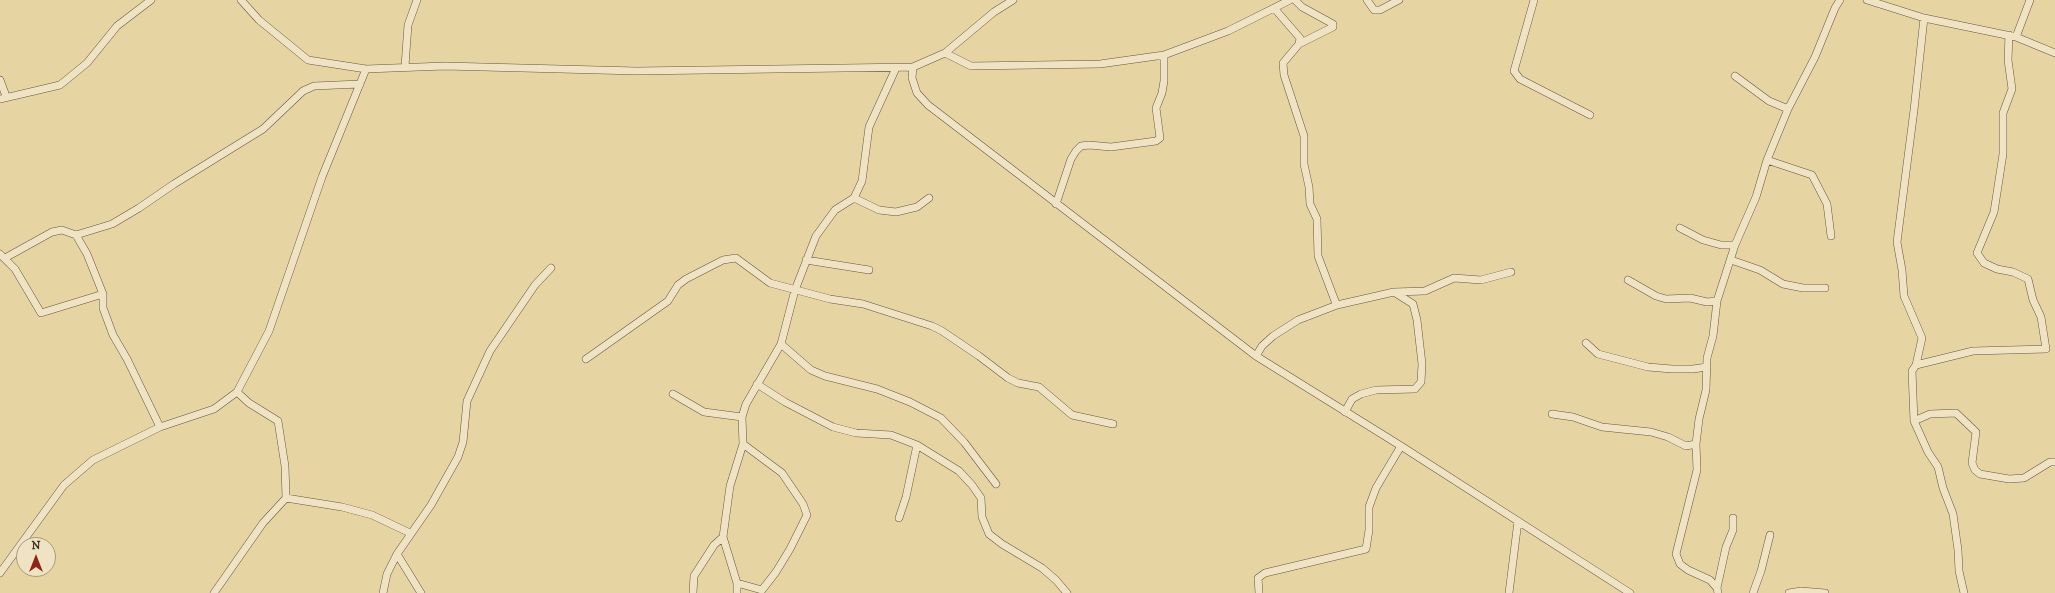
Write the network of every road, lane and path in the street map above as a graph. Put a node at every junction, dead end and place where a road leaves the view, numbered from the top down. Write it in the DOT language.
graph roads {
  1 [pos="151,0"];
  2 [pos="241,0"];
  3 [pos="417,0"];
  4 [pos="1013,0"];
  5 [pos="1290,0"];
  6 [pos="1295,0"];
  7 [pos="1367,0"];
  8 [pos="1400,0"];
  9 [pos="1534,0"];
  10 [pos="1840,0"];
  11 [pos="1867,0"];
  12 [pos="2030,0"];
  13 [pos="1274,8"];
  14 [pos="1924,18"];
  15 [pos="2013,36"];
  16 [pos="1299,44"];
  17 [pos="945,53"];
  18 [pos="2055,53"];
  19 [pos="1164,55"];
  20 [pos="405,66"];
  21 [pos="913,67"];
  22 [pos="896,68"];
  23 [pos="366,69"];
  24 [pos="1735,76"];
  25 [pos="0,80"];
  26 [pos="360,84"];
  27 [pos="3,97"];
  28 [pos="1788,109"];
  29 [pos="1590,115"];
  30 [pos="1767,160"];
  31 [pos="854,198"];
  32 [pos="929,198"];
  33 [pos="1056,204"];
  34 [pos="1680,228"];
  35 [pos="76,235"];
  36 [pos="1831,236"];
  37 [pos="1735,245"];
  38 [pos="2,256"];
  39 [pos="806,260"];
  40 [pos="1731,260"];
  41 [pos="551,268"];
  42 [pos="869,270"];
  43 [pos="1511,272"];
  44 [pos="1628,280"];
  45 [pos="1825,288"];
  46 [pos="795,290"];
  47 [pos="1394,292"];
  48 [pos="103,294"];
  49 [pos="1717,301"];
  50 [pos="1337,305"];
  51 [pos="1586,343"];
  52 [pos="781,344"];
  53 [pos="1256,356"];
  54 [pos="586,359"];
  55 [pos="1916,365"];
  56 [pos="1707,367"];
  57 [pos="757,384"];
  58 [pos="236,392"];
  59 [pos="673,394"];
  60 [pos="1345,412"];
  61 [pos="1552,414"];
  62 [pos="742,417"];
  63 [pos="1914,420"];
  64 [pos="1113,424"];
  65 [pos="160,427"];
  66 [pos="743,444"];
  67 [pos="1696,444"];
  68 [pos="917,445"];
  69 [pos="1401,446"];
  70 [pos="2055,462"];
  71 [pos="996,484"];
  72 [pos="286,498"];
  73 [pos="899,518"];
  74 [pos="1733,518"];
  75 [pos="1518,521"];
  76 [pos="410,533"];
  77 [pos="1770,535"];
  78 [pos="723,537"];
  79 [pos="396,554"];
  80 [pos="0,573"];
  81 [pos="737,583"];
  82 [pos="764,592"];
  83 [pos="1718,592"];
  84 [pos="214,593"];
  85 [pos="382,593"];
  86 [pos="421,593"];
  87 [pos="693,593"];
  88 [pos="737,593"];
  89 [pos="1066,593"];
  90 [pos="1259,593"];
  91 [pos="1509,593"];
  92 [pos="1630,593"];
  93 [pos="1753,593"];
  94 [pos="1789,593"];
  95 [pos="1825,593"];
  96 [pos="1964,593"];
  1 -- 27 [label="street"];
  2 -- 23 [label="street"];
  3 -- 20 [label="street"];
  4 -- 17 [label="street"];
  5 -- 13 [label="street"];
  6 -- 16 [label="street"];
  7 -- 8 [label="street"];
  9 -- 29 [label="street"];
  10 -- 28 [label="street"];
  11 -- 14 [label="street"];
  12 -- 15 [label="street"];
  13 -- 16 [label="street"];
  13 -- 19 [label="street"];
  14 -- 15 [label="street"];
  14 -- 55 [label="street"];
  15 -- 18 [label="street"];
  15 -- 55 [label="street"];
  16 -- 50 [label="street"];
  17 -- 19 [label="street"];
  17 -- 21 [label="street"];
  19 -- 33 [label="street"];
  20 -- 22 [label="street"];
  20 -- 23 [label="street"];
  21 -- 22 [label="street"];
  21 -- 33 [label="street"];
  22 -- 31 [label="street"];
  23 -- 26 [label="street"];
  24 -- 28 [label="street"];
  25 -- 27 [label="street"];
  26 -- 35 [label="street"];
  26 -- 58 [label="street"];
  28 -- 30 [label="street"];
  30 -- 36 [label="street"];
  30 -- 37 [label="street"];
  31 -- 32 [label="street"];
  31 -- 39 [label="street"];
  33 -- 53 [label="street"];
  34 -- 37 [label="street"];
  35 -- 38 [label="street"];
  35 -- 48 [label="street"];
  37 -- 40 [label="street"];
  38 -- 48 [label="street"];
  39 -- 42 [label="street"];
  39 -- 46 [label="street"];
  40 -- 45 [label="street"];
  40 -- 49 [label="street"];
  41 -- 76 [label="street"];
  43 -- 47 [label="street"];
  44 -- 49 [label="street"];
  46 -- 52 [label="street"];
  46 -- 54 [label="street"];
  46 -- 64 [label="street"];
  47 -- 50 [label="street"];
  47 -- 60 [label="street"];
  48 -- 65 [label="street"];
  49 -- 56 [label="street"];
  50 -- 53 [label="street"];
  51 -- 56 [label="street"];
  52 -- 57 [label="street"];
  52 -- 71 [label="street"];
  53 -- 60 [label="street"];
  55 -- 63 [label="street"];
  56 -- 67 [label="street"];
  57 -- 62 [label="street"];
  57 -- 68 [label="street"];
  58 -- 65 [label="street"];
  58 -- 72 [label="street"];
  59 -- 62 [label="street"];
  60 -- 69 [label="street"];
  61 -- 67 [label="street"];
  62 -- 66 [label="street"];
  63 -- 70 [label="street"];
  63 -- 96 [label="street"];
  65 -- 80 [label="street"];
  66 -- 78 [label="street"];
  66 -- 82 [label="street"];
  67 -- 83 [label="street"];
  68 -- 73 [label="street"];
  68 -- 89 [label="street"];
  69 -- 75 [label="street"];
  69 -- 90 [label="street"];
  72 -- 76 [label="street"];
  72 -- 84 [label="street"];
  74 -- 83 [label="street"];
  75 -- 91 [label="street"];
  75 -- 92 [label="street"];
  76 -- 79 [label="street"];
  77 -- 93 [label="street"];
  78 -- 81 [label="street"];
  78 -- 87 [label="street"];
  79 -- 85 [label="street"];
  79 -- 86 [label="street"];
  81 -- 82 [label="street"];
  81 -- 88 [label="street"];
  94 -- 95 [label="street"];
}
